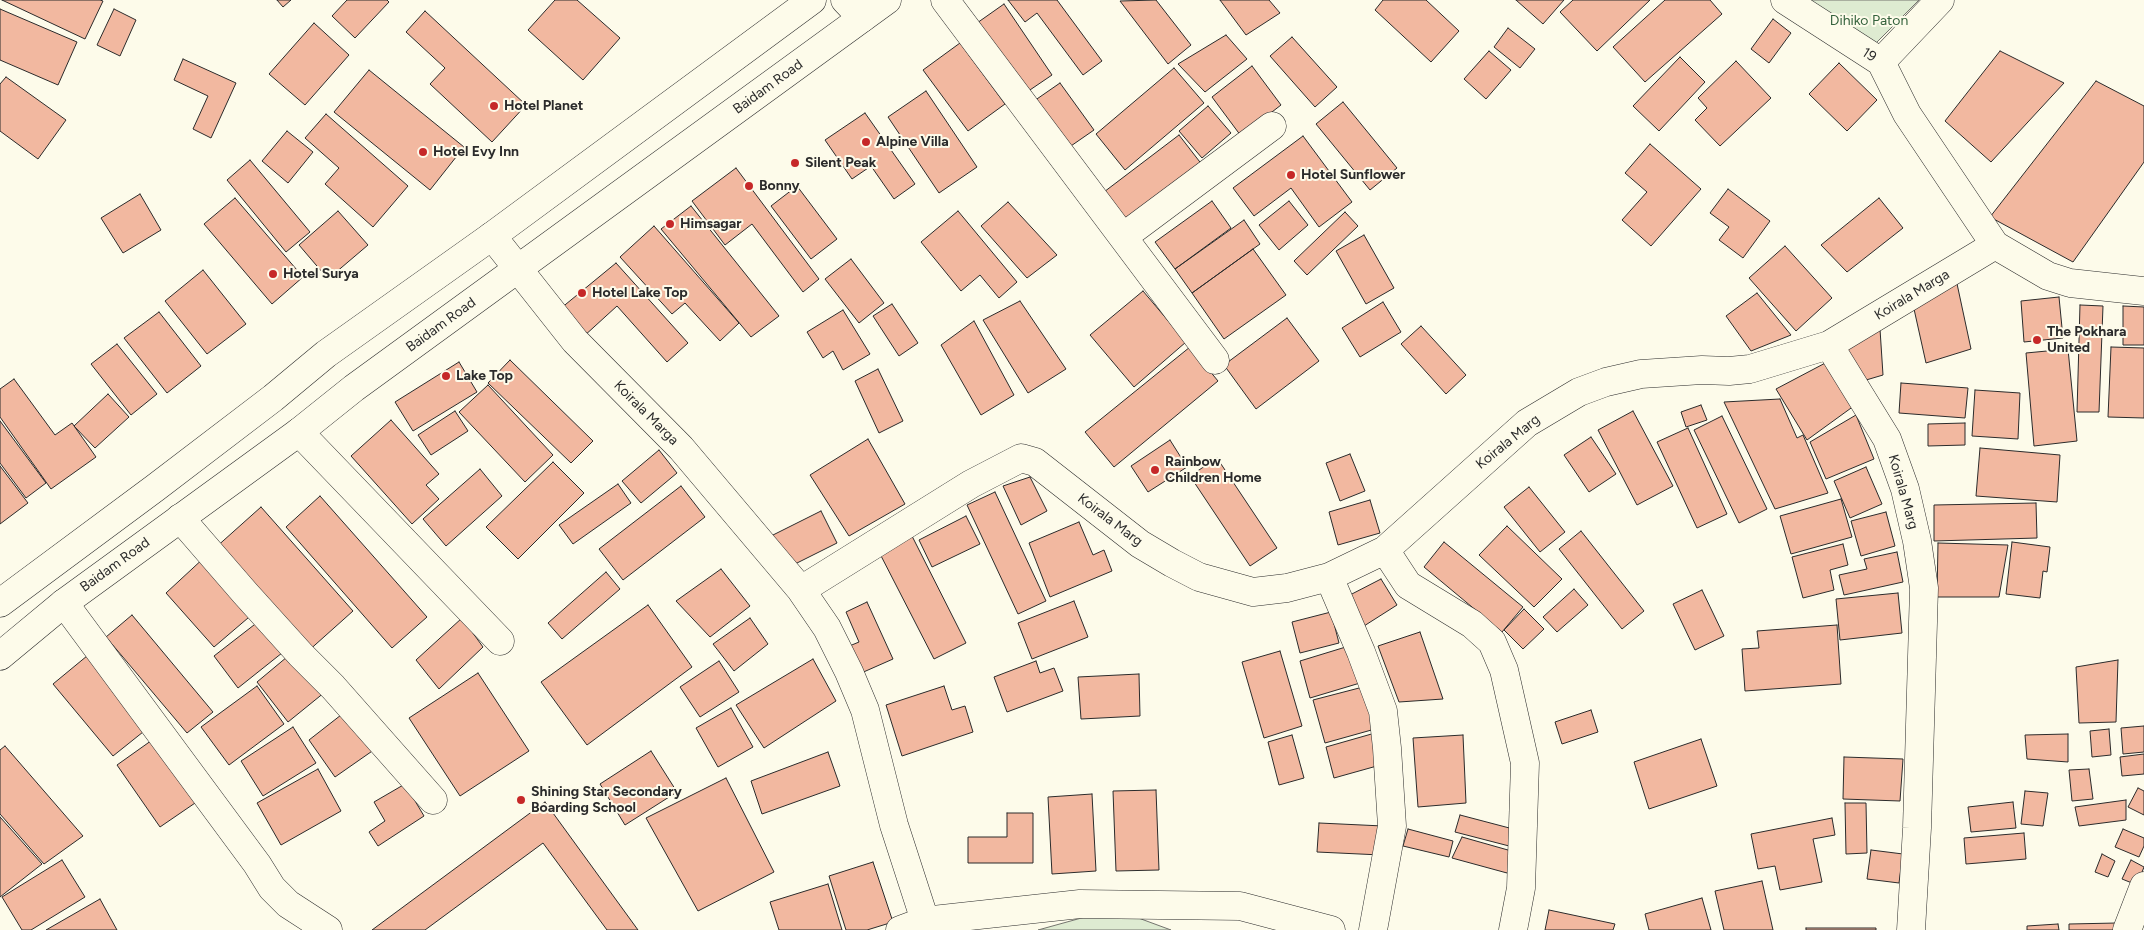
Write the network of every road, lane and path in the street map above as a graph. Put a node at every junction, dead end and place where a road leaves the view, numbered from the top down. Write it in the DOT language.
graph roads {
  1 [pos="812,0"];
  2 [pos="886,0"];
  3 [pos="945,0"];
  4 [pos="1785,0"];
  5 [pos="1940,0"];
  6 [pos="854,9"];
  7 [pos="1881,62"];
  8 [pos="1272,126"];
  9 [pos="492,236"];
  10 [pos="1123,237"];
  11 [pos="1996,245"];
  12 [pos="518,270"];
  13 [pos="2144,292"];
  14 [pos="1830,345"];
  15 [pos="1215,360"];
  16 [pos="299,432"];
  17 [pos="180,518"];
  18 [pos="1385,550"];
  19 [pos="1329,577"];
  20 [pos="801,590"];
  21 [pos="0,603"];
  22 [pos="64,603"];
  23 [pos="500,640"];
  24 [pos="0,656"];
  25 [pos="433,800"];
  26 [pos="2144,886"];
  27 [pos="917,927"];
  28 [pos="328,930"];
  29 [pos="1331,930"];
  30 [pos="1373,930"];
  31 [pos="1513,930"];
  32 [pos="1911,930"];
  33 [pos="2127,930"];
  1 -- 9 [label="street"];
  2 -- 6 [label="street, Baidam Road"];
  3 -- 10 [label="street"];
  4 -- 7 [label="street, 19"];
  5 -- 7 [label="street, 19"];
  6 -- 12 [label="street, Baidam Road"];
  7 -- 11 [label="street"];
  8 -- 10 [label="street"];
  9 -- 12 [label="street, Koirala Marga"];
  9 -- 21 [label="street"];
  10 -- 15 [label="street"];
  11 -- 13 [label="street"];
  11 -- 14 [label="street, Koirala Marga"];
  12 -- 16 [label="street, Baidam Road"];
  12 -- 20 [label="street, Koirala Marga"];
  14 -- 18 [label="street, Koirala Marg"];
  14 -- 32 [label="street, Koirala Marg"];
  16 -- 17 [label="street, Baidam Road"];
  16 -- 23 [label="street"];
  17 -- 22 [label="street, Baidam Road"];
  17 -- 25 [label="street"];
  18 -- 19 [label="street, Koirala Marg"];
  18 -- 31 [label="street"];
  19 -- 20 [label="street, Koirala Marg"];
  19 -- 30 [label="street"];
  20 -- 27 [label="street, Koirala Marga"];
  22 -- 24 [label="street, Baidam Road"];
  22 -- 28 [label="street"];
  26 -- 33 [label="street"];
  27 -- 29 [label="street"];
}
